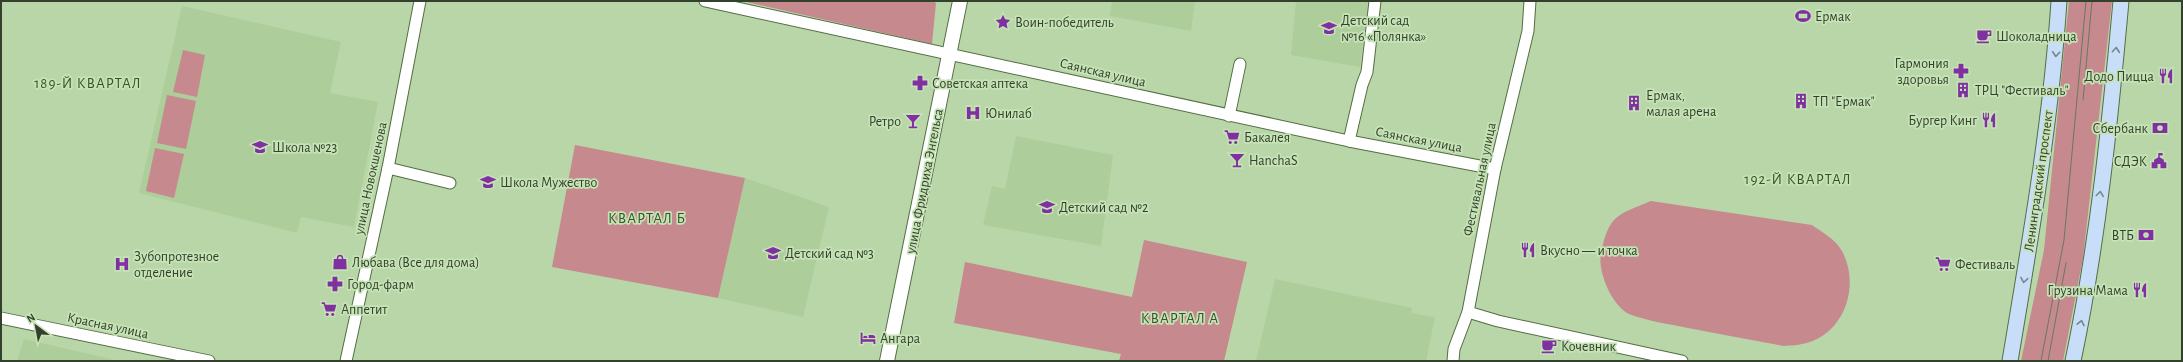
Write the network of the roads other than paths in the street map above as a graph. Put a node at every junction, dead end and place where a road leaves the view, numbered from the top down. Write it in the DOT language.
graph roads {
  1 [pos="420,1"];
  2 [pos="705,1"];
  3 [pos="960,1"];
  4 [pos="1375,1"];
  5 [pos="1530,1"];
  6 [pos="2059,1"];
  7 [pos="2121,1"];
  8 [pos="950,53"];
  9 [pos="1240,64"];
  10 [pos="1229,116"];
  11 [pos="1349,141"];
  12 [pos="388,168"];
  13 [pos="1495,169"];
  14 [pos="450,183"];
  15 [pos="1468,312"];
  16 [pos="1,318"];
  17 [pos="209,361"];
  18 [pos="346,361"];
  19 [pos="887,361"];
  20 [pos="1453,361"];
  21 [pos="1682,361"];
  22 [pos="2010,361"];
  23 [pos="2073,361"];
  1 -- 12 [label="street, улица Новокшенова"];
  2 -- 8 [label="street, Саянская улица"];
  3 -- 8 [label="street, улица Фридриха Энгельса"];
  4 -- 11 [label="street"];
  5 -- 13 [label="street, Фестивальная улица"];
  6 -- 22 [label="main road, Ленинградский проспект, one-way"];
  23 -- 7 [label="main road, one-way"];
  8 -- 10 [label="street, Саянская улица"];
  8 -- 19 [label="street, улица Фридриха Энгельса"];
  9 -- 10 [label="street"];
  10 -- 11 [label="street, Саянская улица"];
  11 -- 13 [label="street, Саянская улица"];
  12 -- 14 [label="street"];
  12 -- 18 [label="street, улица Новокшенова"];
  13 -- 15 [label="street, Фестивальная улица"];
  15 -- 20 [label="street, Фестивальная улица"];
  15 -- 21 [label="street"];
  16 -- 17 [label="street, Красная улица"];
}
